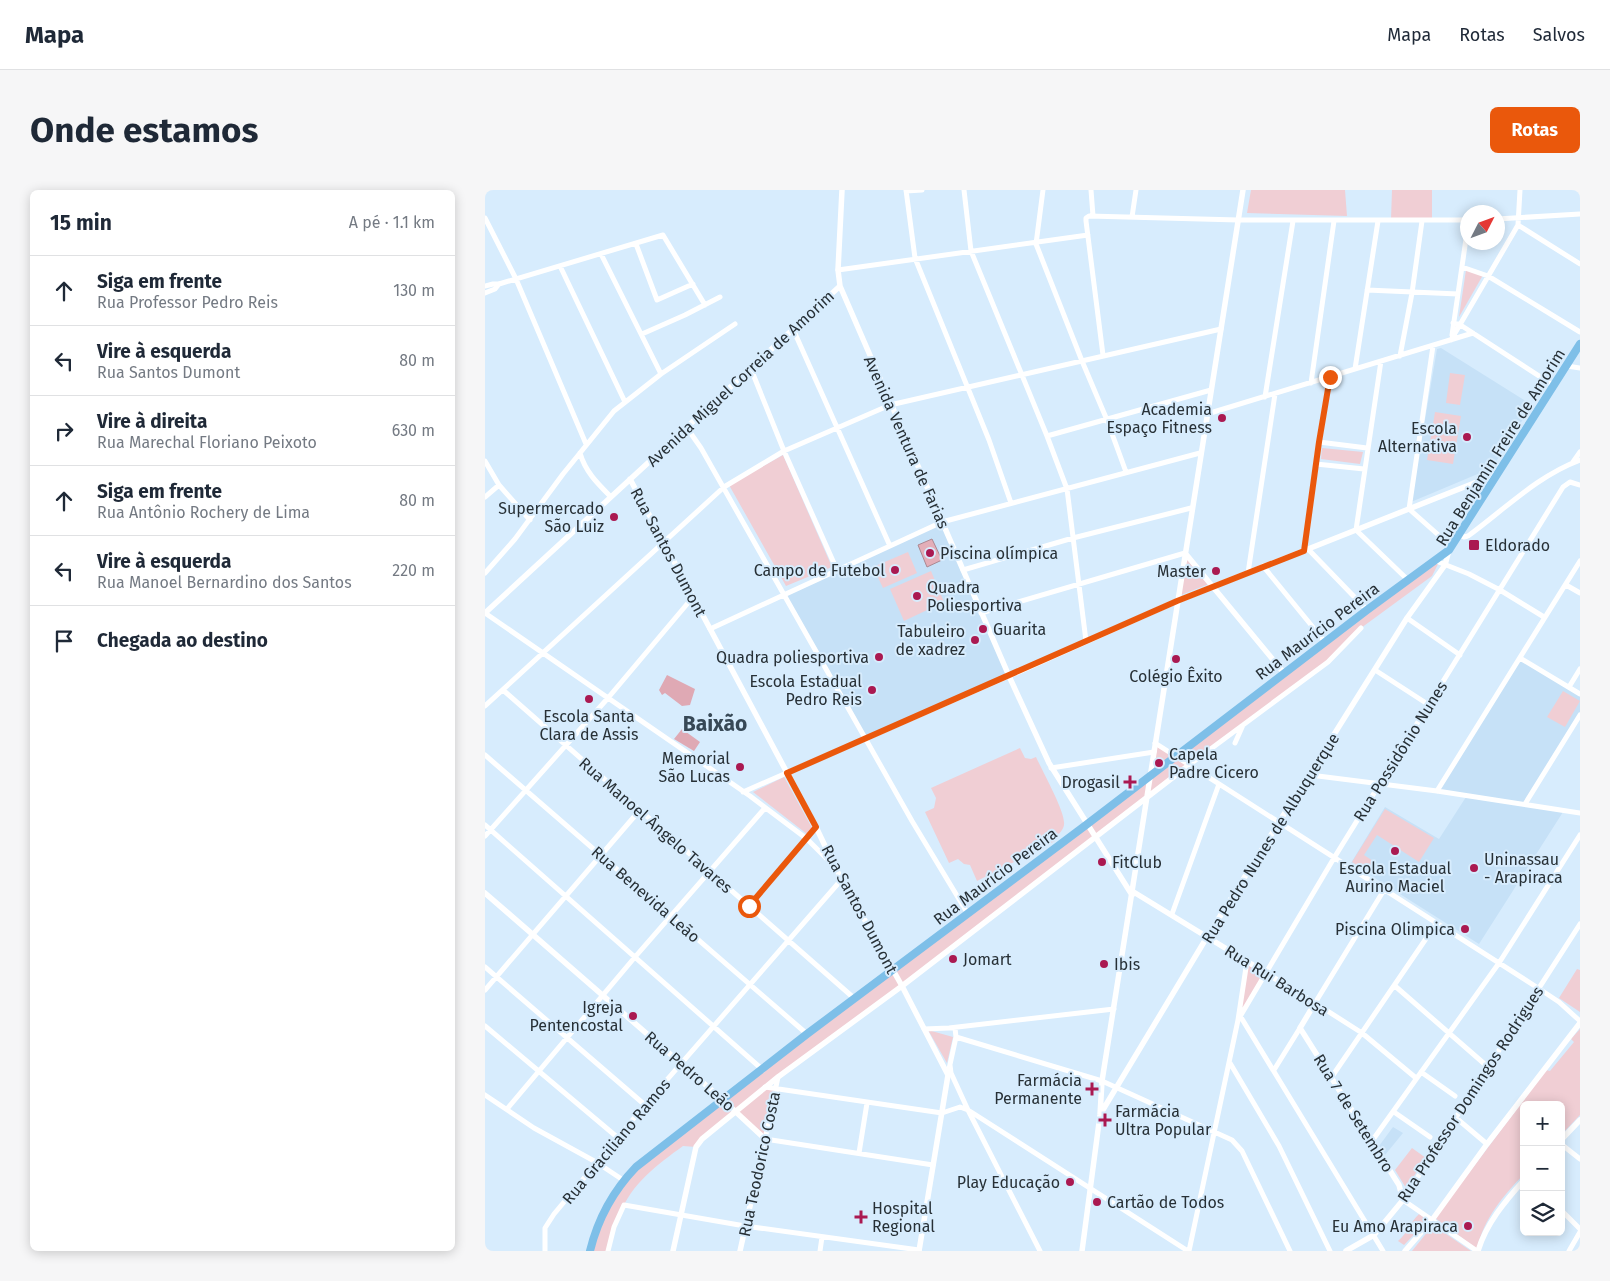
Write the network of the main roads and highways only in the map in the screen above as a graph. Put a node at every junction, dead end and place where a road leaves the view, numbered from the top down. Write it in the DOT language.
graph roads {
  1 [pos="1580,344"];
  2 [pos="1450,549"];
  3 [pos="590,1251"];
  1 -- 2 [label="main road, Rua Benjamin Freire de Amorim"];
  2 -- 3 [label="main road, Rua Maurício Pereira"];
}
